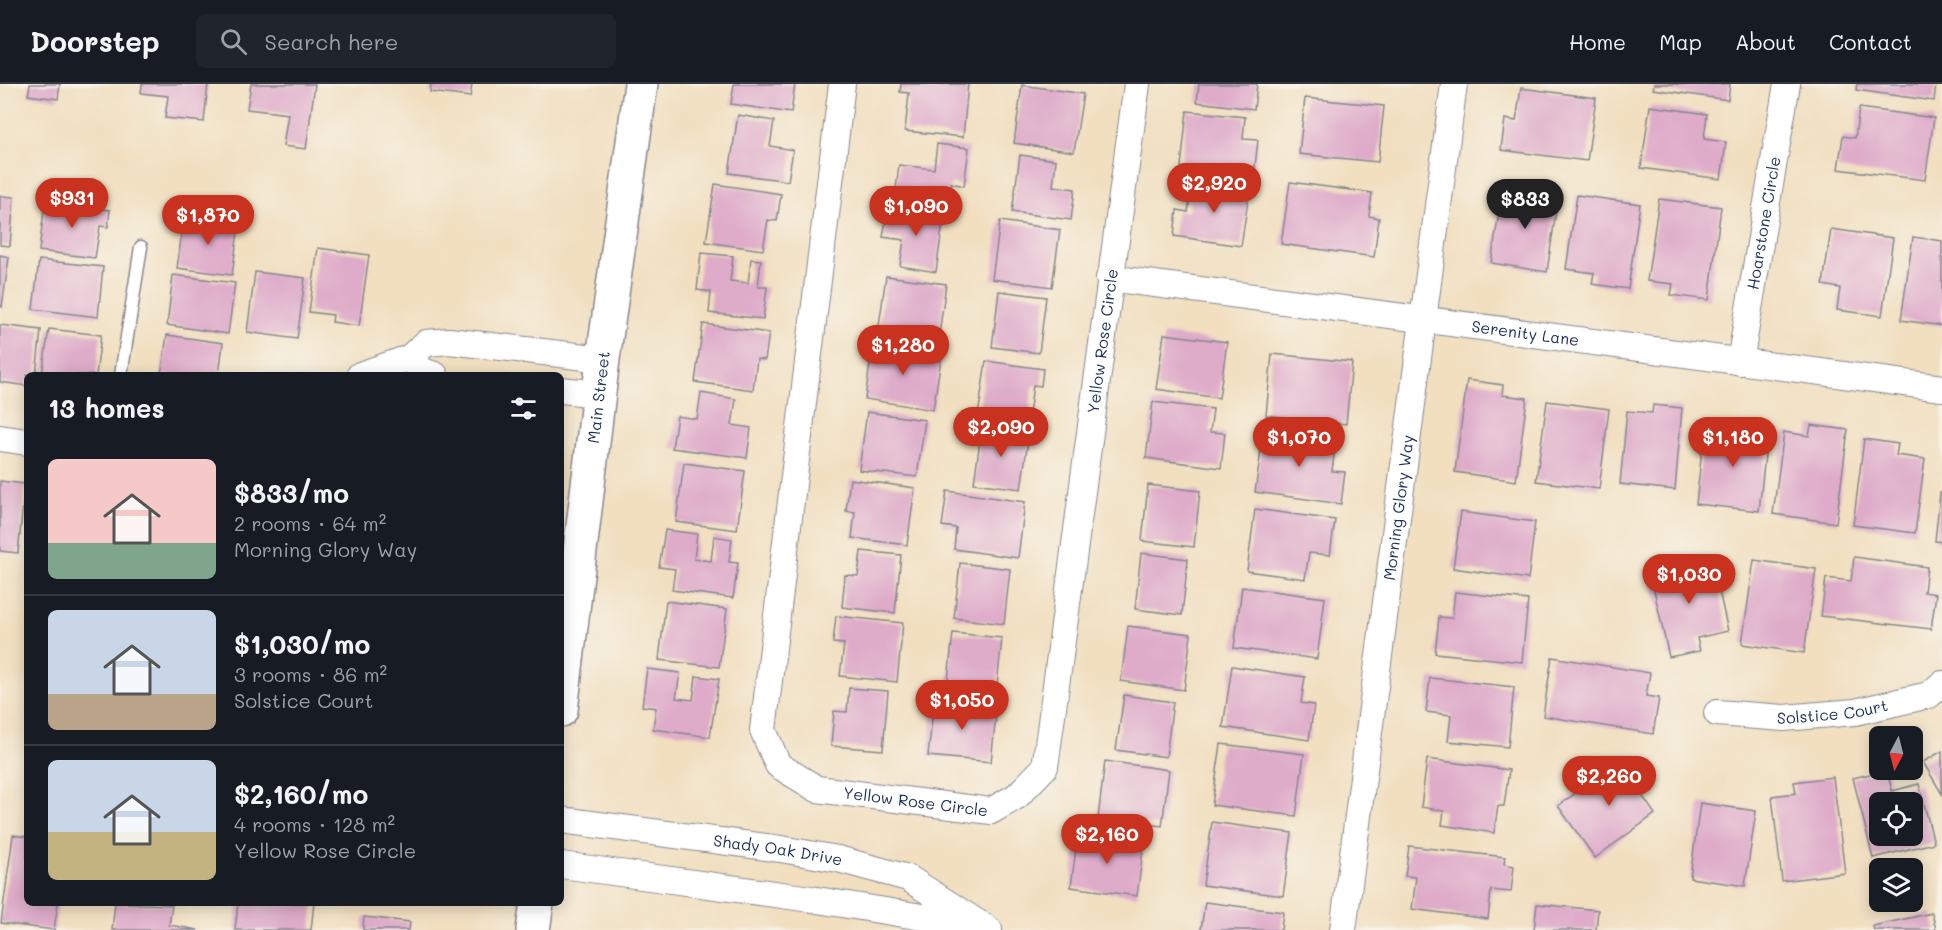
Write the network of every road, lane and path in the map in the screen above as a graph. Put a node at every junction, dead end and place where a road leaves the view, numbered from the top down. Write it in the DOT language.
graph roads {
  1 [pos="641,84"];
  2 [pos="842,84"];
  3 [pos="1137,84"];
  4 [pos="1454,84"];
  5 [pos="1787,84"];
  6 [pos="141,247"];
  7 [pos="1109,278"];
  8 [pos="1423,321"];
  9 [pos="409,358"];
  10 [pos="603,359"];
  11 [pos="1740,362"];
  12 [pos="122,372"];
  13 [pos="369,372"];
  14 [pos="426,372"];
  15 [pos="1942,388"];
  16 [pos="564,390"];
  17 [pos="599,394"];
  18 [pos="0,438"];
  19 [pos="24,442"];
  20 [pos="1942,684"];
  21 [pos="564,685"];
  22 [pos="1716,712"];
  23 [pos="564,820"];
  24 [pos="564,865"];
  25 [pos="537,906"];
  26 [pos="985,928"];
  27 [pos="533,930"];
  28 [pos="1343,930"];
  1 -- 10 [label="main road, Main Street"];
  2 -- 7 [label="street, Yellow Rose Circle"];
  3 -- 7 [label="street, Yellow Rose Circle"];
  4 -- 8 [label="street, Morning Glory Way"];
  5 -- 11 [label="street, Hoarstone Circle"];
  6 -- 12 [label="lane"];
  7 -- 8 [label="street, Serenity Lane"];
  8 -- 11 [label="street, Serenity Lane"];
  8 -- 28 [label="street, Morning Glory Way"];
  9 -- 10 [label="street"];
  9 -- 13 [label="street"];
  9 -- 14 [label="street"];
  10 -- 17 [label="main road, Main Street"];
  11 -- 15 [label="street, Serenity Lane"];
  16 -- 17 [label="street"];
  17 -- 21 [label="main road, Main Street"];
  18 -- 19 [label="street"];
  20 -- 22 [label="street, Solstice Court"];
  23 -- 26 [label="street, Shady Oak Drive"];
  24 -- 26 [label="street, Shady Oak Drive"];
  25 -- 27 [label="main road"];
}
